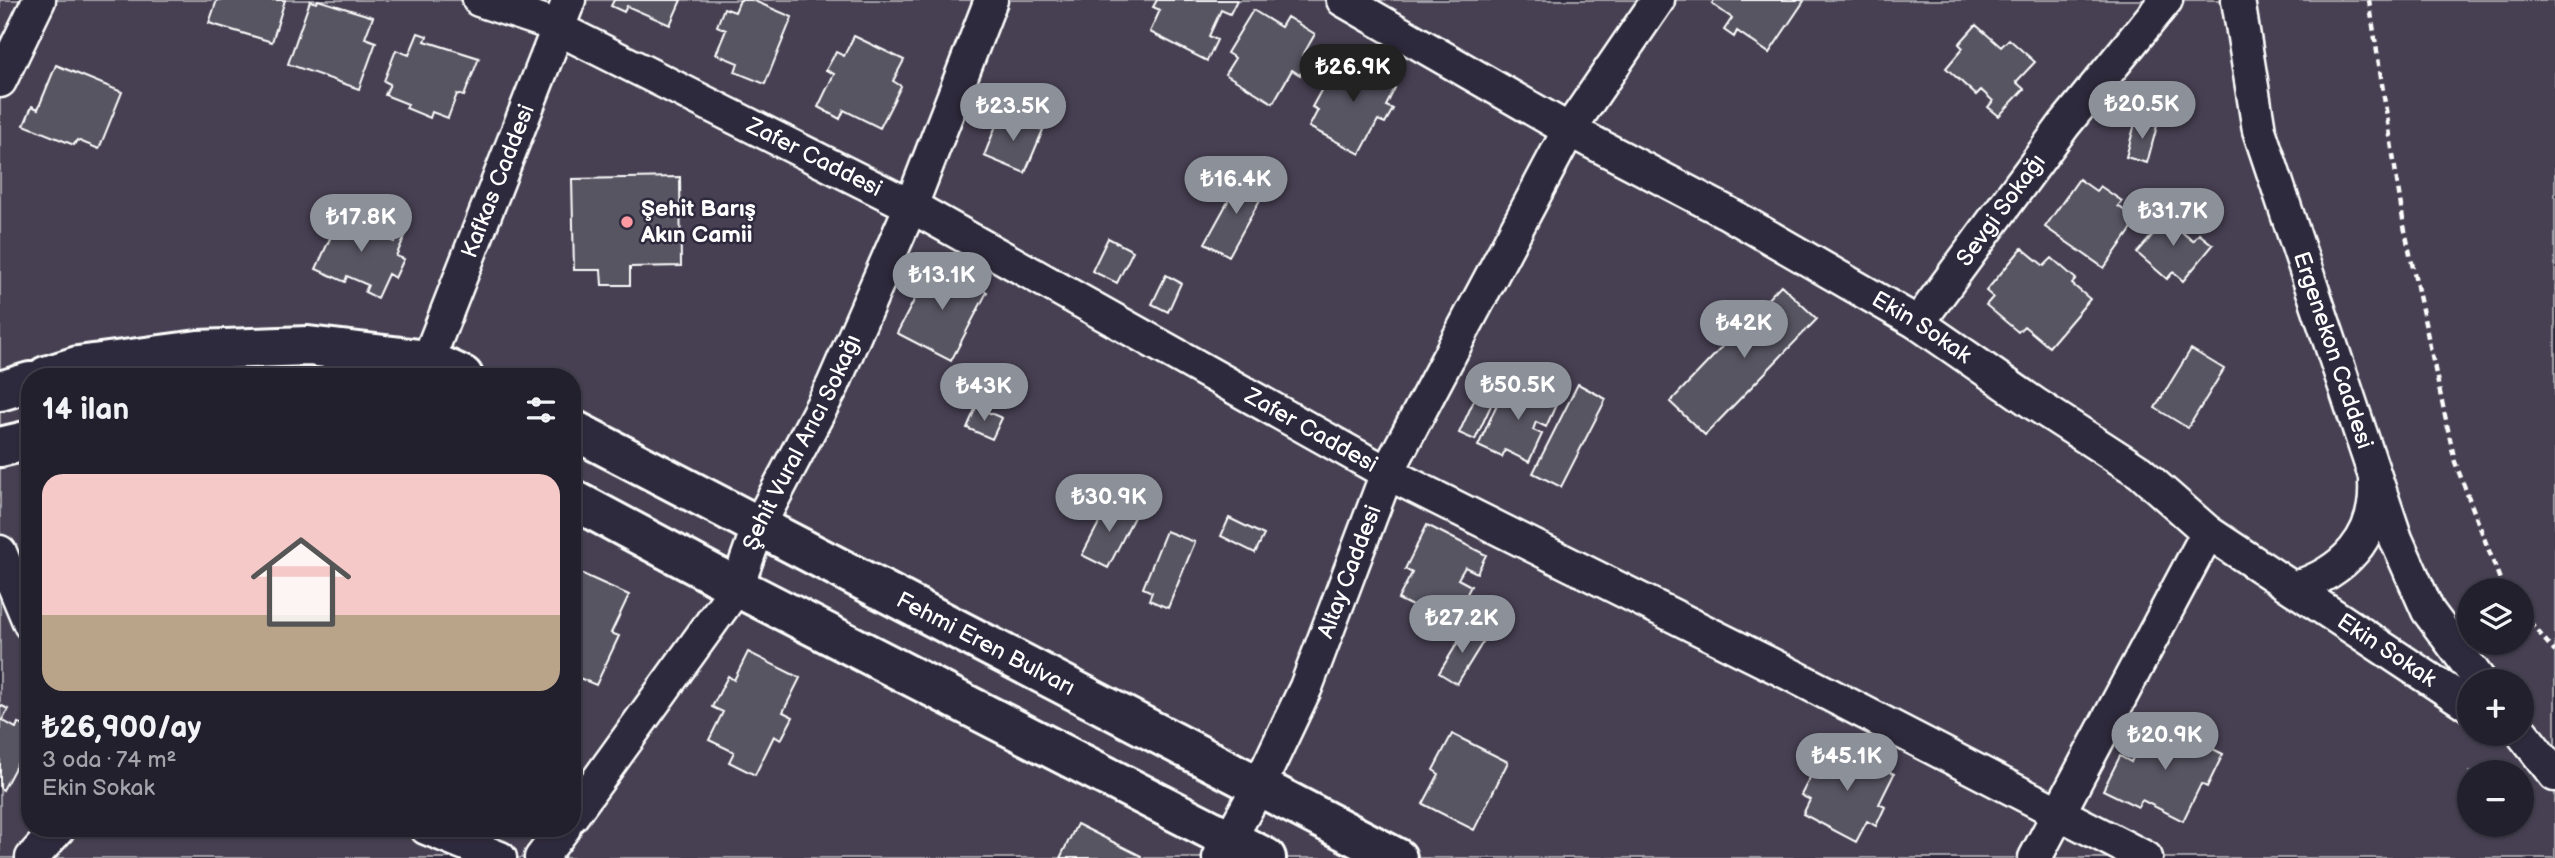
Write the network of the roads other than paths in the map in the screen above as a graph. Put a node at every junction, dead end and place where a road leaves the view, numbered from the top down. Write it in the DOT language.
graph roads {
  1 [pos="39,0"];
  2 [pos="479,0"];
  3 [pos="569,0"];
  4 [pos="991,0"];
  5 [pos="1343,0"];
  6 [pos="1658,0"];
  7 [pos="2166,0"];
  8 [pos="2238,0"];
  9 [pos="557,29"];
  10 [pos="0,81"];
  11 [pos="1569,130"];
  12 [pos="911,206"];
  13 [pos="1918,323"];
  14 [pos="428,360"];
  15 [pos="72,368"];
  16 [pos="446,368"];
  17 [pos="21,385"];
  18 [pos="0,391"];
  19 [pos="581,434"];
  20 [pos="21,442"];
  21 [pos="0,447"];
  22 [pos="2372,464"];
  23 [pos="1387,473"];
  24 [pos="581,504"];
  25 [pos="759,525"];
  26 [pos="2208,532"];
  27 [pos="0,552"];
  28 [pos="737,587"];
  29 [pos="2293,589"];
  30 [pos="21,602"];
  31 [pos="2471,669"];
  32 [pos="2457,697"];
  33 [pos="2529,746"];
  34 [pos="2555,775"];
  35 [pos="1259,786"];
  36 [pos="581,804"];
  37 [pos="2058,813"];
  38 [pos="52,837"];
  39 [pos="448,837"];
  40 [pos="557,837"];
  41 [pos="1224,848"];
  42 [pos="32,858"];
  43 [pos="500,858"];
  44 [pos="541,858"];
  45 [pos="1266,858"];
  46 [pos="1396,858"];
  47 [pos="2035,858"];
  48 [pos="2146,858"];
  1 -- 10 [label="street"];
  2 -- 9 [label="street, Zafer Caddesi"];
  3 -- 9 [label="street, Kafkas Caddesi"];
  4 -- 12 [label="street, Şehit Vural Arıcı Sokağı"];
  5 -- 11 [label="street, Ekin Sokak"];
  6 -- 11 [label="street, Altay Caddesi"];
  7 -- 13 [label="street, Sevgi Sokağı"];
  8 -- 22 [label="street, Ergenekon Caddesi"];
  9 -- 12 [label="street, Zafer Caddesi"];
  9 -- 14 [label="street, Kafkas Caddesi"];
  11 -- 13 [label="street, Ekin Sokak"];
  11 -- 23 [label="street, Altay Caddesi"];
  12 -- 23 [label="street, Zafer Caddesi"];
  12 -- 25 [label="street, Şehit Vural Arıcı Sokağı"];
  13 -- 26 [label="street, Ekin Sokak"];
  14 -- 15 [label="street"];
  14 -- 16 [label="street"];
  17 -- 18 [label="street"];
  19 -- 25 [label="street, Fehmi Eren Bulvarı"];
  20 -- 21 [label="street"];
  22 -- 29 [label="street"];
  22 -- 31 [label="street, Ergenekon Caddesi"];
  23 -- 35 [label="street, Altay Caddesi"];
  23 -- 37 [label="street, Zafer Caddesi"];
  24 -- 28 [label="street"];
  25 -- 28 [label="street, Şehit Vural Arıcı Sokağı"];
  25 -- 35 [label="street, Fehmi Eren Bulvarı"];
  26 -- 29 [label="street, Ekin Sokak"];
  26 -- 37 [label="street"];
  27 -- 30 [label="street"];
  28 -- 36 [label="street, Şehit Vural Arıcı Sokağı"];
  28 -- 41 [label="street"];
  29 -- 32 [label="street, Ekin Sokak"];
  33 -- 34 [label="street"];
  35 -- 41 [label="street, Altay Caddesi"];
  35 -- 46 [label="street, Fehmi Eren Bulvarı"];
  37 -- 47 [label="street"];
  37 -- 48 [label="street, Zafer Caddesi"];
  38 -- 42 [label="street"];
  39 -- 43 [label="street"];
  40 -- 44 [label="street"];
  41 -- 45 [label="street"];
}
